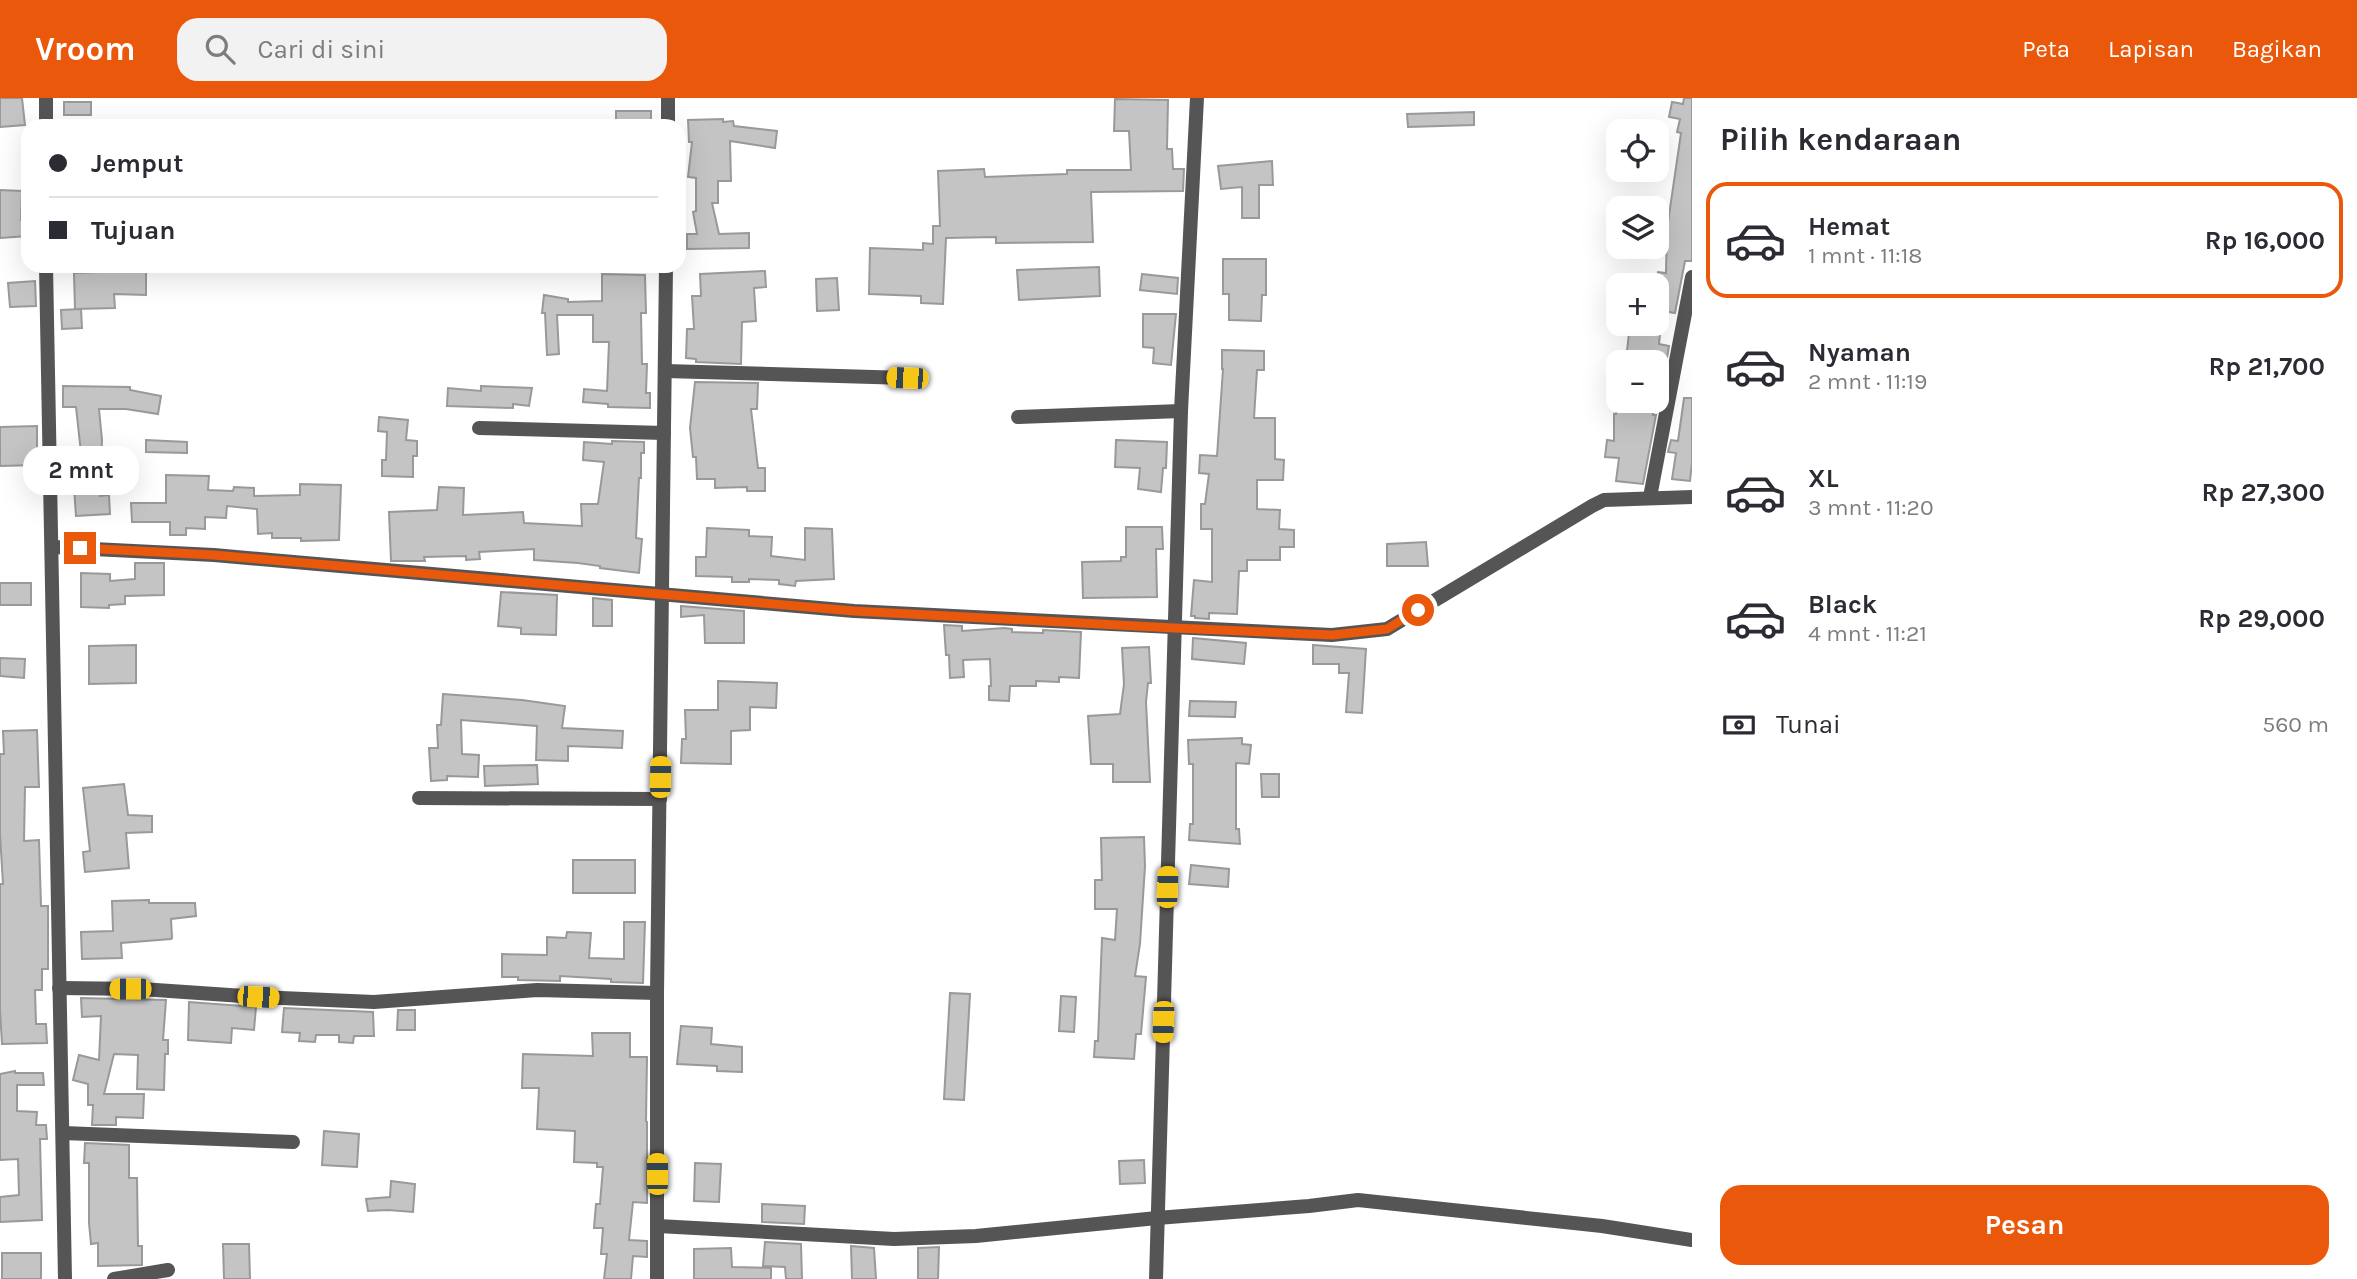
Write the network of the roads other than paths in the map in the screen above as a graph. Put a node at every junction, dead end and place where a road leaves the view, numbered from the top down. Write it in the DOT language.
graph roads {
  1 [pos="46,98"];
  2 [pos="668,98"];
  3 [pos="1198,98"];
  4 [pos="46,119"];
  5 [pos="668,119"];
  6 [pos="46,273"];
  7 [pos="666,273"];
  8 [pos="1692,277"];
  9 [pos="665,371"];
  10 [pos="907,378"];
  11 [pos="1181,411"];
  12 [pos="1018,418"];
  13 [pos="479,428"];
  14 [pos="664,433"];
  15 [pos="1692,497"];
  16 [pos="1650,498"];
  17 [pos="53,547"];
  18 [pos="662,593"];
  19 [pos="1174,628"];
  20 [pos="419,798"];
  21 [pos="660,799"];
  22 [pos="59,988"];
  23 [pos="657,993"];
  24 [pos="63,1133"];
  25 [pos="293,1142"];
  26 [pos="1157,1218"];
  27 [pos="658,1226"];
  28 [pos="1692,1240"];
  29 [pos="168,1270"];
  30 [pos="65,1279"];
  31 [pos="114,1279"];
  32 [pos="657,1279"];
  33 [pos="1156,1279"];
  1 -- 4 [label="street"];
  2 -- 5 [label="street"];
  3 -- 11 [label="street"];
  6 -- 17 [label="street"];
  7 -- 9 [label="street"];
  8 -- 16 [label="street"];
  9 -- 10 [label="street"];
  9 -- 14 [label="street"];
  11 -- 12 [label="street"];
  11 -- 19 [label="street"];
  13 -- 14 [label="street"];
  14 -- 18 [label="street"];
  15 -- 16 [label="street"];
  16 -- 19 [label="street"];
  17 -- 18 [label="street"];
  17 -- 22 [label="street"];
  18 -- 19 [label="street"];
  18 -- 21 [label="street"];
  19 -- 26 [label="street"];
  20 -- 21 [label="street"];
  21 -- 23 [label="street"];
  22 -- 23 [label="street"];
  22 -- 24 [label="street"];
  23 -- 27 [label="street"];
  24 -- 25 [label="street"];
  24 -- 30 [label="street"];
  26 -- 27 [label="street"];
  26 -- 28 [label="street"];
  26 -- 33 [label="street"];
  27 -- 32 [label="street"];
  29 -- 31 [label="street"];
}
